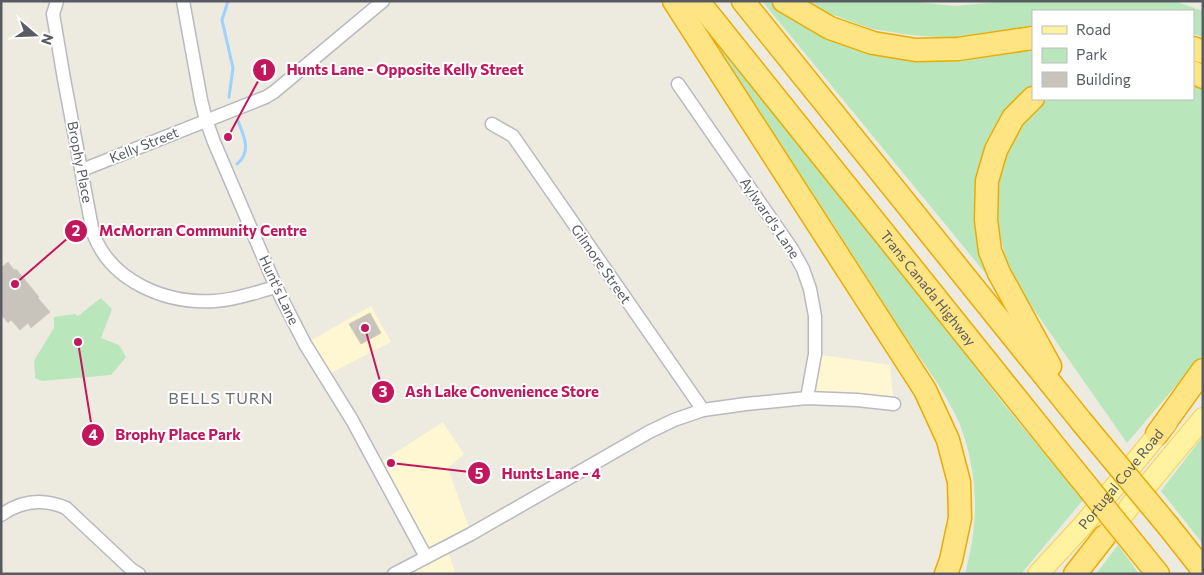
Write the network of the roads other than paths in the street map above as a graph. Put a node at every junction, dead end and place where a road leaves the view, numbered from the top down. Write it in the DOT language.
graph roads {
  1 [pos="58,1"];
  2 [pos="183,1"];
  3 [pos="383,1"];
  4 [pos="674,1"];
  5 [pos="698,1"];
  6 [pos="743,1"];
  7 [pos="784,1"];
  8 [pos="1032,38"];
  9 [pos="678,84"];
  10 [pos="1032,99"];
  11 [pos="206,120"];
  12 [pos="492,124"];
  13 [pos="82,170"];
  14 [pos="276,287"];
  15 [pos="1203,370"];
  16 [pos="1203,382"];
  17 [pos="807,398"];
  18 [pos="894,404"];
  19 [pos="703,410"];
  20 [pos="1203,418"];
  21 [pos="1081,421"];
  22 [pos="1157,434"];
  23 [pos="1,515"];
  24 [pos="1104,537"];
  25 [pos="1141,553"];
  26 [pos="426,558"];
  27 [pos="1203,570"];
  28 [pos="139,574"];
  29 [pos="394,574"];
  30 [pos="946,574"];
  31 [pos="1038,574"];
  32 [pos="1067,574"];
  33 [pos="1074,574"];
  34 [pos="1154,574"];
  35 [pos="1158,574"];
  1 -- 13 [label="street, Brophy Place"];
  2 -- 11 [label="street, Hunt's Lane"];
  3 -- 11 [label="street, Kelly Street"];
  4 -- 30 [label="highway"];
  5 -- 25 [label="highway, Trans Canada Highway, bridge"];
  6 -- 21 [label="highway"];
  7 -- 8 [label="highway"];
  9 -- 17 [label="street, Aylward's Lane"];
  10 -- 21 [label="highway"];
  11 -- 13 [label="street, Kelly Street"];
  11 -- 14 [label="street, Hunt's Lane"];
  12 -- 19 [label="street, Gilmore Street"];
  13 -- 14 [label="street, Brophy Place"];
  14 -- 26 [label="street, Hunt's Lane"];
  15 -- 22 [label="highway"];
  16 -- 22 [label="main road, Portugal Cove Road"];
  17 -- 18 [label="street"];
  17 -- 19 [label="street"];
  19 -- 26 [label="street"];
  20 -- 24 [label="main road, Portugal Cove Road"];
  21 -- 27 [label="highway, bridge"];
  22 -- 31 [label="main road, Portugal Cove Road"];
  23 -- 28 [label="street"];
  24 -- 32 [label="main road, Portugal Cove Road"];
  24 -- 33 [label="highway"];
  25 -- 34 [label="highway"];
  25 -- 35 [label="highway, Trans Canada Highway"];
  26 -- 29 [label="street"];
}
